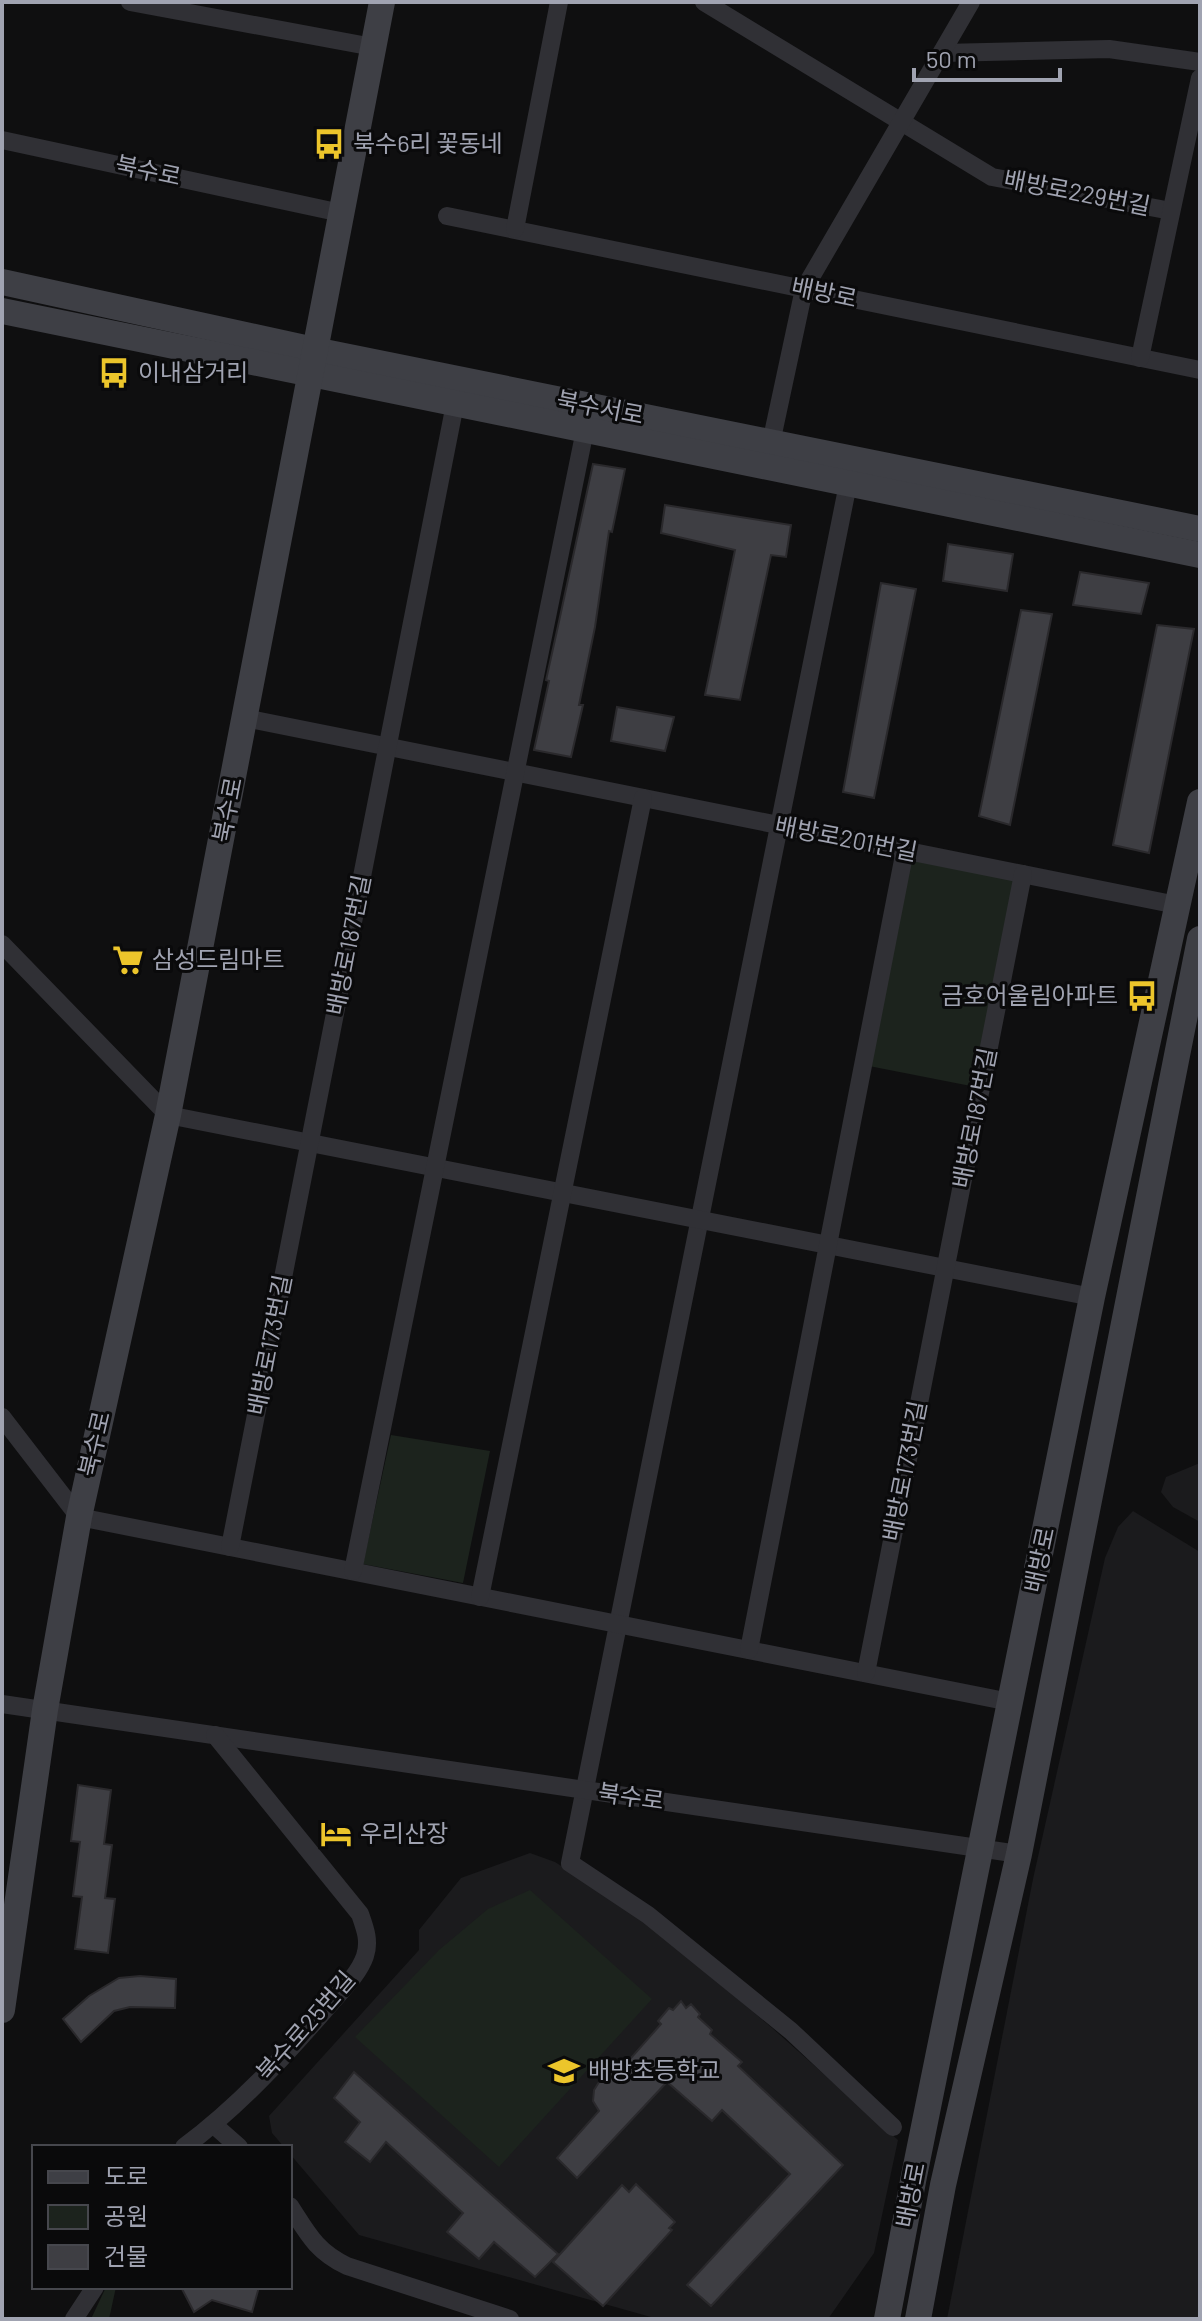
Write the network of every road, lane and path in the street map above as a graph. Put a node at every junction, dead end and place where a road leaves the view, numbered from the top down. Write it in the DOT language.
graph roads {
  1 [pos="130,2"];
  2 [pos="382,2"];
  3 [pos="559,2"];
  4 [pos="704,2"];
  5 [pos="971,2"];
  6 [pos="373,47"];
  7 [pos="943,53"];
  8 [pos="1200,62"];
  9 [pos="1200,78"];
  10 [pos="902,122"];
  11 [pos="2,140"];
  12 [pos="1171,211"];
  13 [pos="341,213"];
  14 [pos="447,216"];
  15 [pos="515,229"];
  16 [pos="2,282"];
  17 [pos="804,289"];
  18 [pos="2,311"];
  19 [pos="1140,358"];
  20 [pos="312,362"];
  21 [pos="1200,370"];
  22 [pos="455,404"];
  23 [pos="585,430"];
  24 [pos="771,443"];
  25 [pos="848,484"];
  26 [pos="1200,529"];
  27 [pos="1200,555"];
  28 [pos="245,718"];
  29 [pos="388,747"];
  30 [pos="515,772"];
  31 [pos="643,798"];
  32 [pos="1200,802"];
  33 [pos="779,825"];
  34 [pos="905,850"];
  35 [pos="1023,874"];
  36 [pos="1177,905"];
  37 [pos="1200,939"];
  38 [pos="2,944"];
  39 [pos="168,1115"];
  40 [pos="310,1143"];
  41 [pos="435,1168"];
  42 [pos="563,1193"];
  43 [pos="700,1220"];
  44 [pos="828,1245"];
  45 [pos="945,1268"];
  46 [pos="1092,1297"];
  47 [pos="2,1417"];
  48 [pos="79,1517"];
  49 [pos="230,1547"];
  50 [pos="353,1571"];
  51 [pos="480,1597"];
  52 [pos="618,1624"];
  53 [pos="749,1650"];
  54 [pos="866,1673"];
  55 [pos="1010,1702"];
  56 [pos="2,1704"];
  57 [pos="45,1710"];
  58 [pos="215,1735"];
  59 [pos="585,1790"];
  60 [pos="982,1849"];
  61 [pos="1019,1854"];
  62 [pos="2,2010"];
  63 [pos="214,2125"];
  64 [pos="893,2127"];
  65 [pos="187,2145"];
  66 [pos="237,2145"];
  67 [pos="292,2209"];
  68 [pos="94,2289"];
  69 [pos="74,2319"];
  70 [pos="510,2319"];
  71 [pos="887,2319"];
  72 [pos="918,2319"];
  1 -- 6 [label="street"];
  2 -- 6 [label="street, 북수로"];
  3 -- 15 [label="street"];
  4 -- 10 [label="street, 배방로229번길"];
  5 -- 7 [label="street"];
  6 -- 13 [label="street, 북수로"];
  7 -- 8 [label="street"];
  7 -- 10 [label="street"];
  9 -- 12 [label="street, 배방로229번길"];
  10 -- 12 [label="street, 배방로229번길"];
  10 -- 17 [label="street"];
  11 -- 13 [label="street, 북수로"];
  12 -- 19 [label="street, 배방로229번길"];
  13 -- 20 [label="street, 북수로"];
  14 -- 15 [label="street, 배방로"];
  15 -- 17 [label="street, 배방로"];
  16 -- 20 [label="street, 북수서로"];
  17 -- 19 [label="street, 배방로"];
  17 -- 24 [label="street"];
  18 -- 20 [label="street, 북수서로"];
  19 -- 21 [label="street, 배방로"];
  20 -- 22 [label="street, 북수서로"];
  20 -- 24 [label="street, 북수서로"];
  20 -- 28 [label="street, 북수로"];
  22 -- 23 [label="street, 북수서로"];
  22 -- 29 [label="street"];
  23 -- 25 [label="street, 북수서로"];
  23 -- 30 [label="street"];
  24 -- 26 [label="street, 북수서로"];
  25 -- 27 [label="street, 북수서로"];
  25 -- 33 [label="street"];
  28 -- 29 [label="street, 배방로201번길"];
  28 -- 39 [label="street, 북수로"];
  29 -- 30 [label="street, 배방로201번길"];
  29 -- 40 [label="street, 배방로187번길"];
  30 -- 31 [label="street, 배방로201번길"];
  30 -- 41 [label="street"];
  31 -- 33 [label="street, 배방로201번길"];
  31 -- 42 [label="street"];
  32 -- 36 [label="street, 배방로"];
  33 -- 34 [label="street, 배방로201번길"];
  33 -- 43 [label="street"];
  34 -- 35 [label="street, 배방로201번길"];
  34 -- 44 [label="street"];
  35 -- 36 [label="street, 배방로201번길"];
  35 -- 45 [label="street, 배방로187번길"];
  36 -- 46 [label="street, 배방로"];
  37 -- 61 [label="street, 배방로"];
  38 -- 39 [label="street"];
  39 -- 40 [label="street"];
  39 -- 48 [label="street, 북수로"];
  40 -- 41 [label="street"];
  40 -- 49 [label="street, 배방로173번길"];
  41 -- 42 [label="street"];
  41 -- 50 [label="street"];
  42 -- 43 [label="street"];
  42 -- 51 [label="street"];
  43 -- 44 [label="street"];
  43 -- 52 [label="street"];
  44 -- 45 [label="street"];
  44 -- 53 [label="street"];
  45 -- 46 [label="street"];
  45 -- 54 [label="street, 배방로173번길"];
  46 -- 55 [label="street, 배방로"];
  47 -- 48 [label="street"];
  48 -- 49 [label="street"];
  48 -- 57 [label="street, 북수로"];
  49 -- 50 [label="street"];
  50 -- 51 [label="street"];
  51 -- 52 [label="street"];
  52 -- 53 [label="street"];
  52 -- 59 [label="street"];
  53 -- 54 [label="street"];
  54 -- 55 [label="street"];
  55 -- 60 [label="street, 배방로"];
  56 -- 57 [label="street"];
  57 -- 58 [label="street, 북수로"];
  57 -- 62 [label="street"];
  58 -- 59 [label="street, 북수로"];
  58 -- 63 [label="street, 북수로25번길"];
  59 -- 60 [label="street, 북수로"];
  59 -- 64 [label="street"];
  60 -- 61 [label="street, 북수로"];
  60 -- 71 [label="street, 배방로"];
  61 -- 72 [label="street, 배방로"];
  63 -- 65 [label="street, 북수로25번길"];
  63 -- 66 [label="street"];
  67 -- 70 [label="street"];
  68 -- 69 [label="street"];
}
